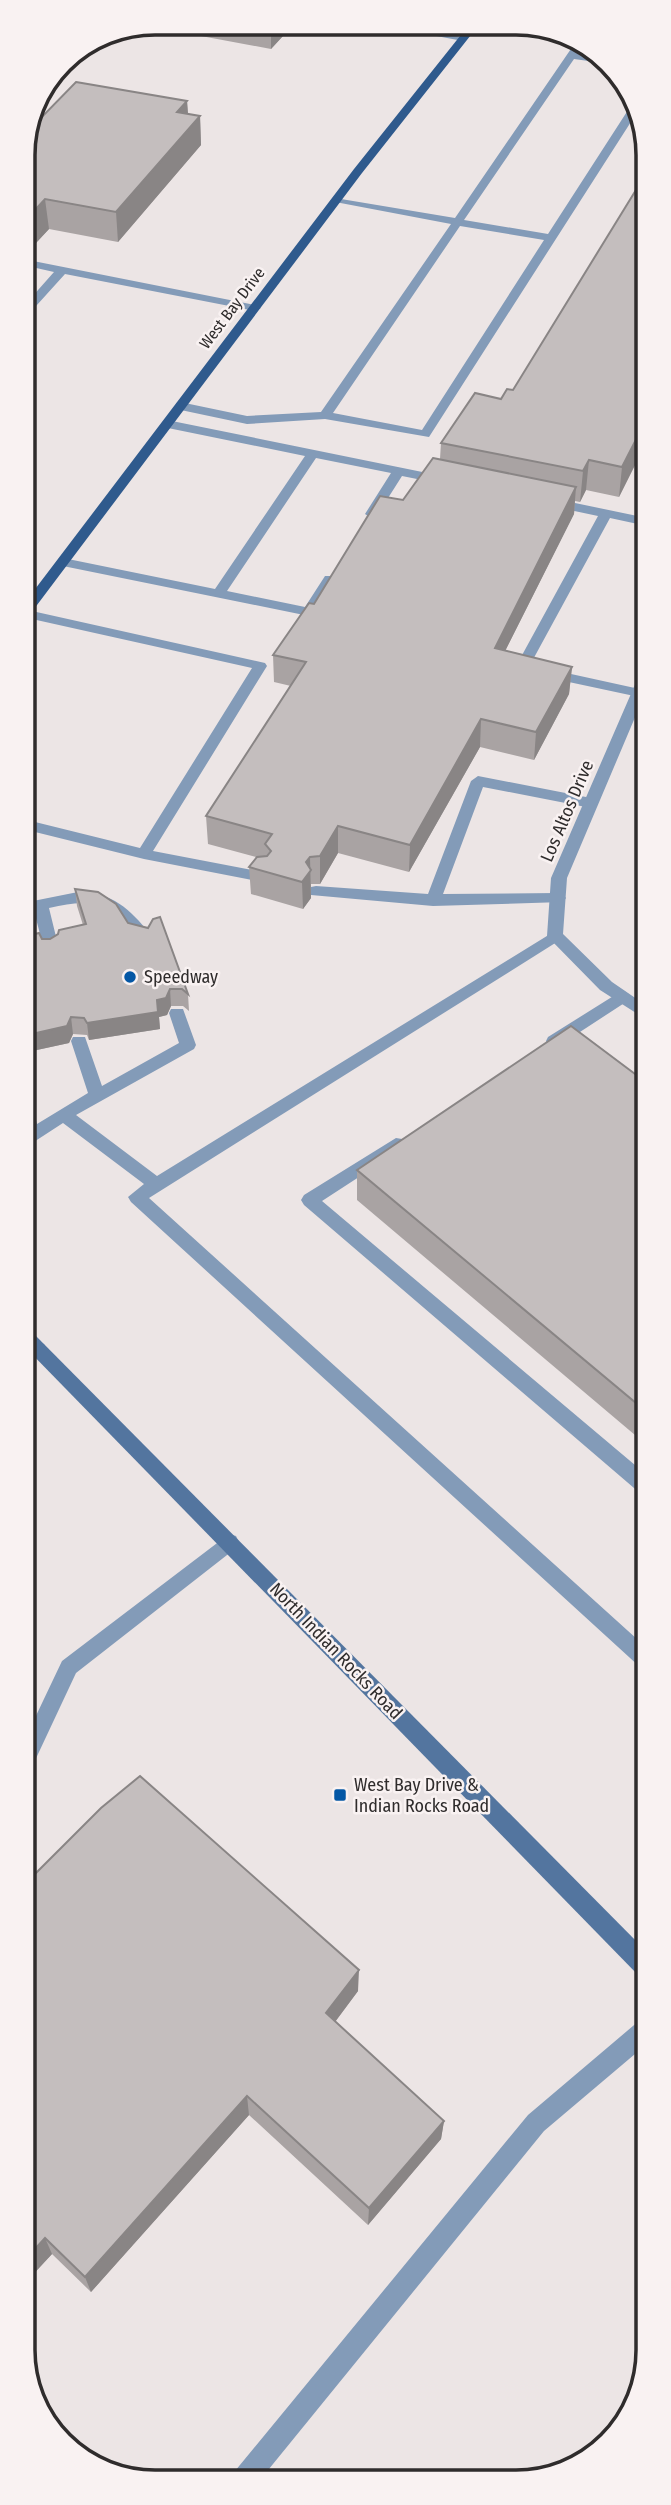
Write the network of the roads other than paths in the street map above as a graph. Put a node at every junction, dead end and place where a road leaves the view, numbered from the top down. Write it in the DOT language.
graph roads {
  1 [pos="445,35"];
  2 [pos="466,35"];
  3 [pos="463,38"];
  4 [pos="576,51"];
  5 [pos="572,56"];
  6 [pos="587,59"];
  7 [pos="629,116"];
  8 [pos="335,201"];
  9 [pos="458,222"];
  10 [pos="551,238"];
  11 [pos="35,264"];
  12 [pos="62,270"];
  13 [pos="35,300"];
  14 [pos="255,308"];
  15 [pos="180,406"];
  16 [pos="325,415"];
  17 [pos="167,424"];
  18 [pos="313,453"];
  19 [pos="399,471"];
  20 [pos="450,481"];
  21 [pos="541,500"];
  22 [pos="606,513"];
  23 [pos="636,520"];
  24 [pos="361,530"];
  25 [pos="63,562"];
  26 [pos="339,565"];
  27 [pos="218,594"];
  28 [pos="35,598"];
  29 [pos="35,616"];
  30 [pos="636,692"];
  31 [pos="636,700"];
  32 [pos="591,803"];
  33 [pos="35,827"];
  34 [pos="144,853"];
  35 [pos="262,877"];
  36 [pos="316,891"];
  37 [pos="558,898"];
  38 [pos="433,901"];
  39 [pos="40,904"];
  40 [pos="35,905"];
  41 [pos="555,936"];
  42 [pos="145,938"];
  43 [pos="51,949"];
  44 [pos="622,996"];
  45 [pos="636,1006"];
  46 [pos="177,1013"];
  47 [pos="79,1041"];
  48 [pos="541,1049"];
  49 [pos="96,1094"];
  50 [pos="64,1115"];
  51 [pos="414,1132"];
  52 [pos="35,1135"];
  53 [pos="157,1185"];
  54 [pos="35,1354"];
  55 [pos="636,1478"];
  56 [pos="229,1542"];
  57 [pos="636,1651"];
  58 [pos="35,1739"];
  59 [pos="636,1957"];
  60 [pos="636,2038"];
  61 [pos="252,2470"];
  1 -- 3 [label="street"];
  2 -- 3 [label="main road, West Bay Drive"];
  3 -- 8 [label="main road, West Bay Drive"];
  4 -- 5 [label="street"];
  5 -- 6 [label="street"];
  5 -- 9 [label="street"];
  7 -- 10 [label="street"];
  8 -- 9 [label="street"];
  8 -- 14 [label="main road, West Bay Drive"];
  9 -- 10 [label="street"];
  9 -- 16 [label="street"];
  10 -- 16 [label="street"];
  11 -- 12 [label="street"];
  12 -- 13 [label="street"];
  12 -- 14 [label="street"];
  14 -- 15 [label="main road, West Bay Drive"];
  15 -- 16 [label="street"];
  15 -- 17 [label="main road, West Bay Drive"];
  17 -- 18 [label="street"];
  17 -- 25 [label="main road, West Bay Drive"];
  18 -- 19 [label="street"];
  18 -- 27 [label="street"];
  19 -- 20 [label="street"];
  19 -- 24 [label="street"];
  21 -- 22 [label="street"];
  22 -- 23 [label="street"];
  22 -- 30 [label="street"];
  25 -- 27 [label="street"];
  25 -- 28 [label="main road, West Bay Drive"];
  26 -- 27 [label="street"];
  29 -- 34 [label="street"];
  31 -- 32 [label="street, Los Altos Drive"];
  32 -- 37 [label="street, Los Altos Drive"];
  32 -- 38 [label="street"];
  33 -- 34 [label="street"];
  34 -- 35 [label="street"];
  36 -- 38 [label="street"];
  37 -- 38 [label="street"];
  37 -- 41 [label="street, Los Altos Drive"];
  39 -- 40 [label="street"];
  39 -- 42 [label="street"];
  39 -- 43 [label="street"];
  41 -- 44 [label="street"];
  41 -- 53 [label="street"];
  44 -- 45 [label="street"];
  44 -- 48 [label="street"];
  46 -- 49 [label="street"];
  47 -- 49 [label="street"];
  49 -- 50 [label="street"];
  50 -- 52 [label="street"];
  50 -- 53 [label="street"];
  51 -- 55 [label="street"];
  53 -- 57 [label="street"];
  54 -- 56 [label="street, North Indian Rocks Road"];
  56 -- 58 [label="street"];
  56 -- 59 [label="street, North Indian Rocks Road"];
  60 -- 61 [label="street"];
}
